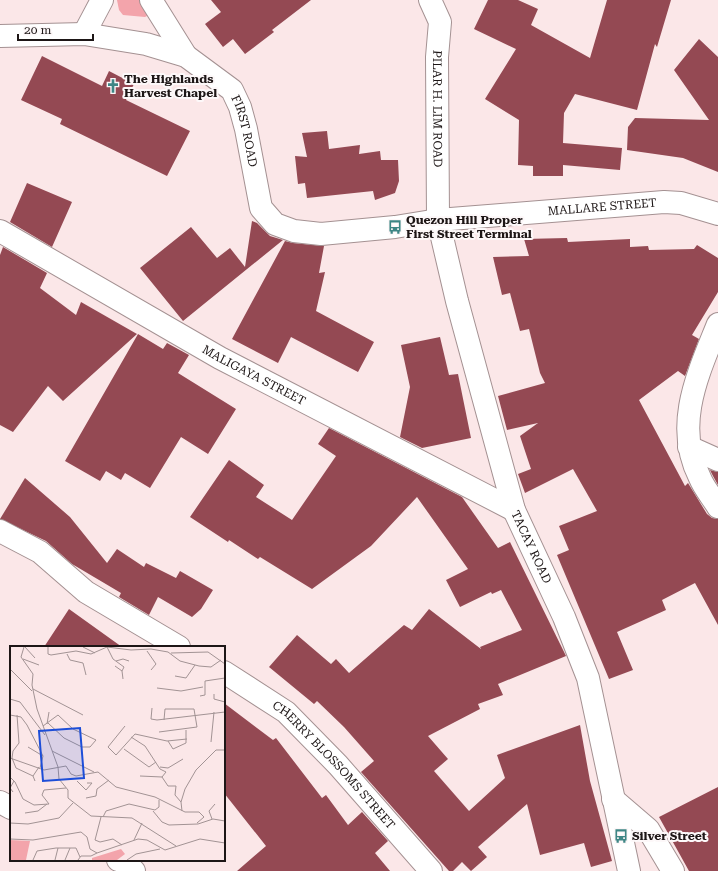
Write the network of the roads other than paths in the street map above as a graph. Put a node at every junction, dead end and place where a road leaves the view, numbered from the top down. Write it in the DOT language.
graph roads {
  1 [pos="102,0"];
  2 [pos="151,0"];
  3 [pos="430,0"];
  4 [pos="84,34"];
  5 [pos="0,36"];
  6 [pos="186,56"];
  7 [pos="718,214"];
  8 [pos="438,220"];
  9 [pos="0,231"];
  10 [pos="718,324"];
  11 [pos="689,447"];
  12 [pos="718,460"];
  13 [pos="718,506"];
  14 [pos="514,510"];
  15 [pos="0,531"];
  16 [pos="177,646"];
  17 [pos="225,673"];
  18 [pos="613,799"];
  19 [pos="0,802"];
  20 [pos="10,807"];
  21 [pos="122,861"];
  22 [pos="134,871"];
  23 [pos="431,871"];
  24 [pos="629,871"];
  25 [pos="674,871"];
  1 -- 4 [label="street"];
  2 -- 6 [label="street"];
  3 -- 8 [label="street, PILAR H. LIM ROAD"];
  4 -- 5 [label="street, FIRST ROAD"];
  4 -- 6 [label="street, FIRST ROAD"];
  6 -- 8 [label="street, FIRST ROAD"];
  7 -- 8 [label="street, MALLARE STREET"];
  8 -- 14 [label="street, TACAY ROAD"];
  9 -- 14 [label="street, MALIGAYA STREET"];
  10 -- 11 [label="street"];
  11 -- 12 [label="street"];
  11 -- 13 [label="street"];
  14 -- 18 [label="street, TACAY ROAD"];
  15 -- 16 [label="street"];
  17 -- 23 [label="street, CHERRY BLOSSOMS STREET"];
  18 -- 24 [label="street, TACAY ROAD"];
  18 -- 25 [label="street"];
  19 -- 20 [label="street"];
  21 -- 22 [label="street"];
}
